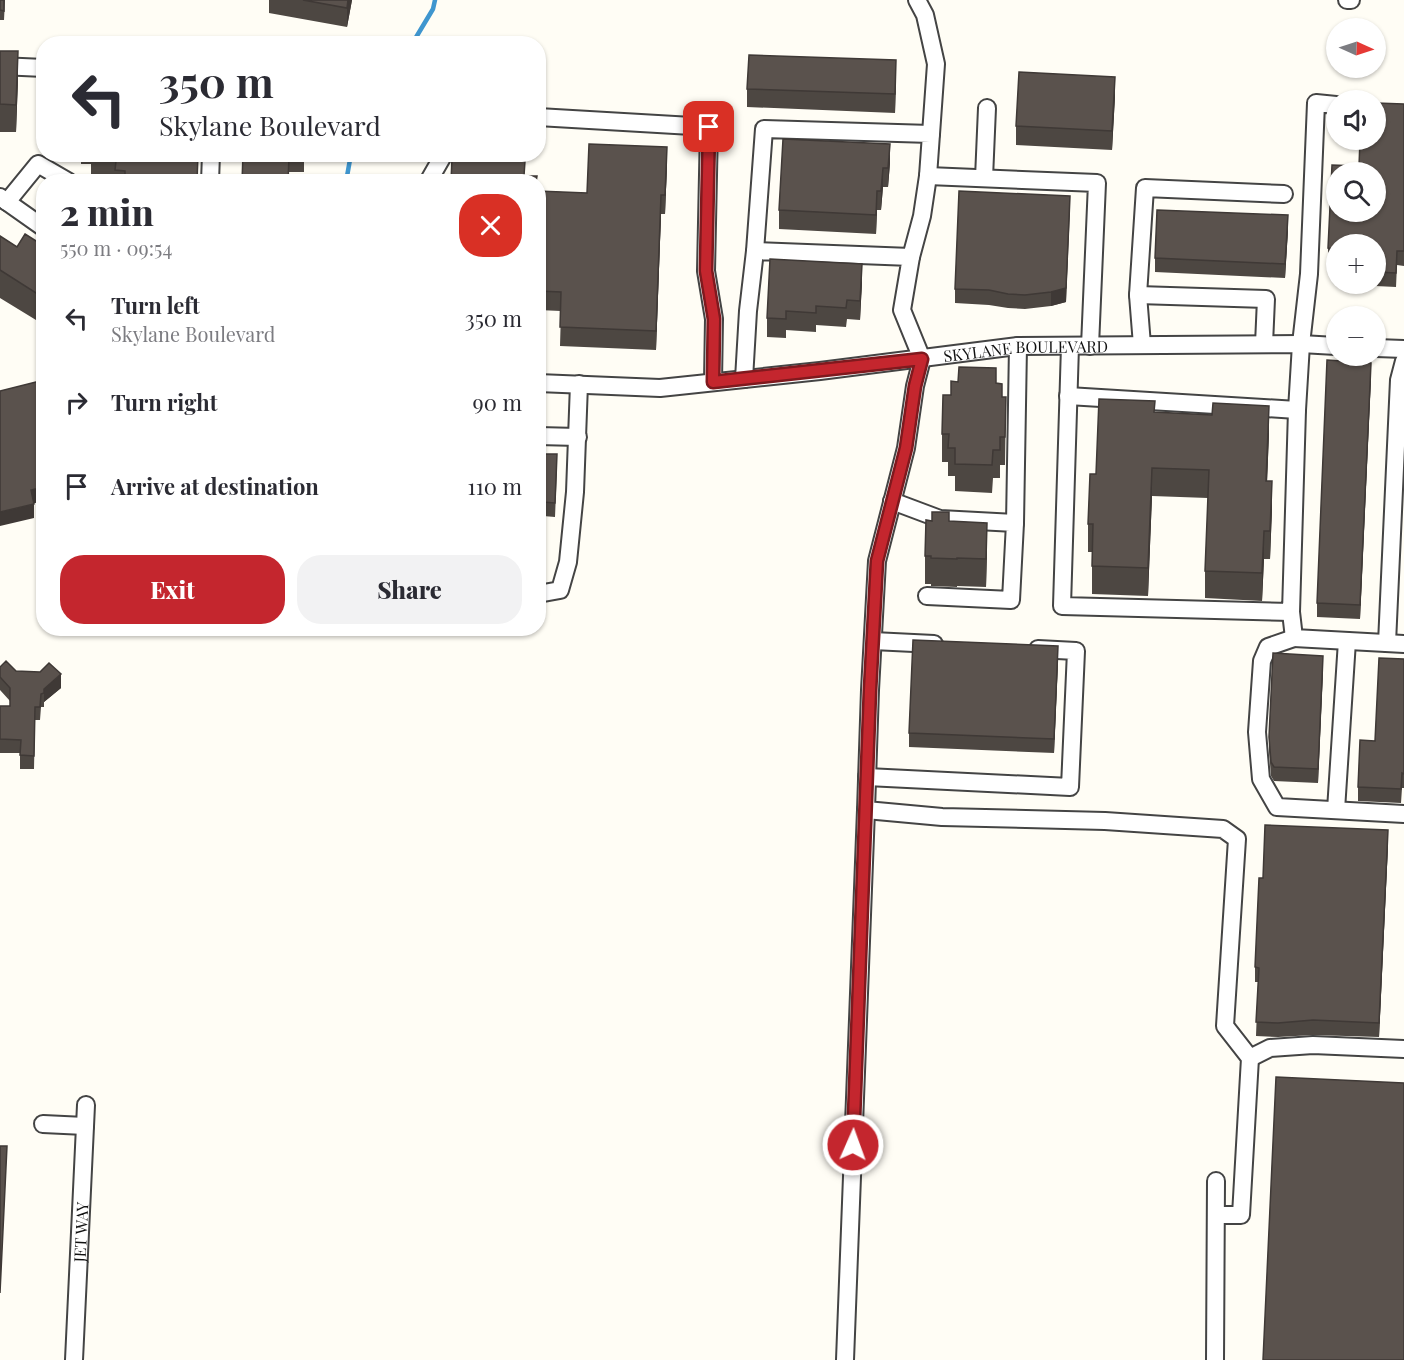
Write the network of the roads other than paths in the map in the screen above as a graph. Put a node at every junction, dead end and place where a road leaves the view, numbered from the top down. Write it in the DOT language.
graph roads {
  1 [pos="916,0"];
  2 [pos="0,66"];
  3 [pos="36,68"];
  4 [pos="1326,104"];
  5 [pos="987,108"];
  6 [pos="546,117"];
  7 [pos="931,134"];
  8 [pos="55,174"];
  9 [pos="928,176"];
  10 [pos="984,178"];
  11 [pos="1284,195"];
  12 [pos="4,200"];
  13 [pos="36,222"];
  14 [pos="755,251"];
  15 [pos="910,257"];
  16 [pos="1138,296"];
  17 [pos="1264,344"];
  18 [pos="1301,344"];
  19 [pos="1142,345"];
  20 [pos="1326,345"];
  21 [pos="1018,346"];
  22 [pos="1070,346"];
  23 [pos="1090,346"];
  24 [pos="1386,348"];
  25 [pos="1404,349"];
  26 [pos="922,359"];
  27 [pos="1404,361"];
  28 [pos="744,379"];
  29 [pos="713,382"];
  30 [pos="546,383"];
  31 [pos="579,384"];
  32 [pos="1068,396"];
  33 [pos="1297,410"];
  34 [pos="546,436"];
  35 [pos="578,437"];
  36 [pos="1399,494"];
  37 [pos="892,501"];
  38 [pos="1015,523"];
  39 [pos="546,593"];
  40 [pos="927,596"];
  41 [pos="1291,612"];
  42 [pos="1294,638"];
  43 [pos="873,641"];
  44 [pos="1347,641"];
  45 [pos="1387,643"];
  46 [pos="1404,644"];
  47 [pos="945,645"];
  48 [pos="1028,649"];
  49 [pos="867,777"];
  50 [pos="866,810"];
  51 [pos="1336,810"];
  52 [pos="1404,814"];
  53 [pos="1404,1049"];
  54 [pos="1250,1058"];
  55 [pos="86,1105"];
  56 [pos="43,1124"];
  57 [pos="85,1126"];
  58 [pos="1216,1181"];
  59 [pos="1216,1215"];
  60 [pos="74,1360"];
  61 [pos="845,1360"];
  62 [pos="1215,1360"];
  1 -- 7 [label="street"];
  2 -- 3 [label="street"];
  4 -- 18 [label="street"];
  5 -- 10 [label="street"];
  6 -- 29 [label="street"];
  7 -- 9 [label="street"];
  7 -- 14 [label="street"];
  8 -- 12 [label="street"];
  9 -- 10 [label="street"];
  9 -- 15 [label="street"];
  10 -- 23 [label="street"];
  11 -- 16 [label="street"];
  12 -- 13 [label="street"];
  14 -- 15 [label="street"];
  14 -- 28 [label="street"];
  15 -- 26 [label="street"];
  16 -- 17 [label="street"];
  16 -- 19 [label="street"];
  17 -- 18 [label="street, SKYLANE BOULEVARD"];
  17 -- 19 [label="street, SKYLANE BOULEVARD"];
  18 -- 20 [label="street, SKYLANE BOULEVARD"];
  18 -- 33 [label="street"];
  19 -- 23 [label="street, SKYLANE BOULEVARD"];
  21 -- 22 [label="street, SKYLANE BOULEVARD"];
  21 -- 26 [label="street, SKYLANE BOULEVARD"];
  21 -- 38 [label="street"];
  22 -- 23 [label="street, SKYLANE BOULEVARD"];
  22 -- 32 [label="street"];
  24 -- 25 [label="street"];
  26 -- 28 [label="street, SKYLANE BOULEVARD"];
  26 -- 37 [label="street"];
  27 -- 36 [label="street"];
  28 -- 29 [label="street, SKYLANE BOULEVARD"];
  29 -- 31 [label="street, SKYLANE BOULEVARD"];
  30 -- 31 [label="street, SKYLANE BOULEVARD"];
  31 -- 35 [label="street"];
  32 -- 33 [label="street"];
  32 -- 41 [label="street"];
  33 -- 41 [label="street"];
  34 -- 35 [label="street"];
  35 -- 39 [label="street"];
  36 -- 45 [label="street"];
  37 -- 38 [label="street"];
  37 -- 43 [label="street"];
  38 -- 40 [label="street"];
  41 -- 42 [label="street"];
  42 -- 44 [label="street"];
  42 -- 51 [label="street"];
  43 -- 47 [label="street"];
  43 -- 49 [label="street"];
  44 -- 45 [label="street"];
  44 -- 51 [label="street"];
  45 -- 46 [label="street"];
  48 -- 49 [label="street"];
  49 -- 50 [label="street"];
  50 -- 54 [label="street"];
  50 -- 61 [label="street"];
  51 -- 52 [label="street"];
  53 -- 54 [label="street"];
  54 -- 59 [label="street"];
  55 -- 57 [label="street, JET WAY"];
  56 -- 57 [label="street"];
  57 -- 60 [label="street, JET WAY"];
  58 -- 59 [label="street"];
  59 -- 62 [label="street"];
}
